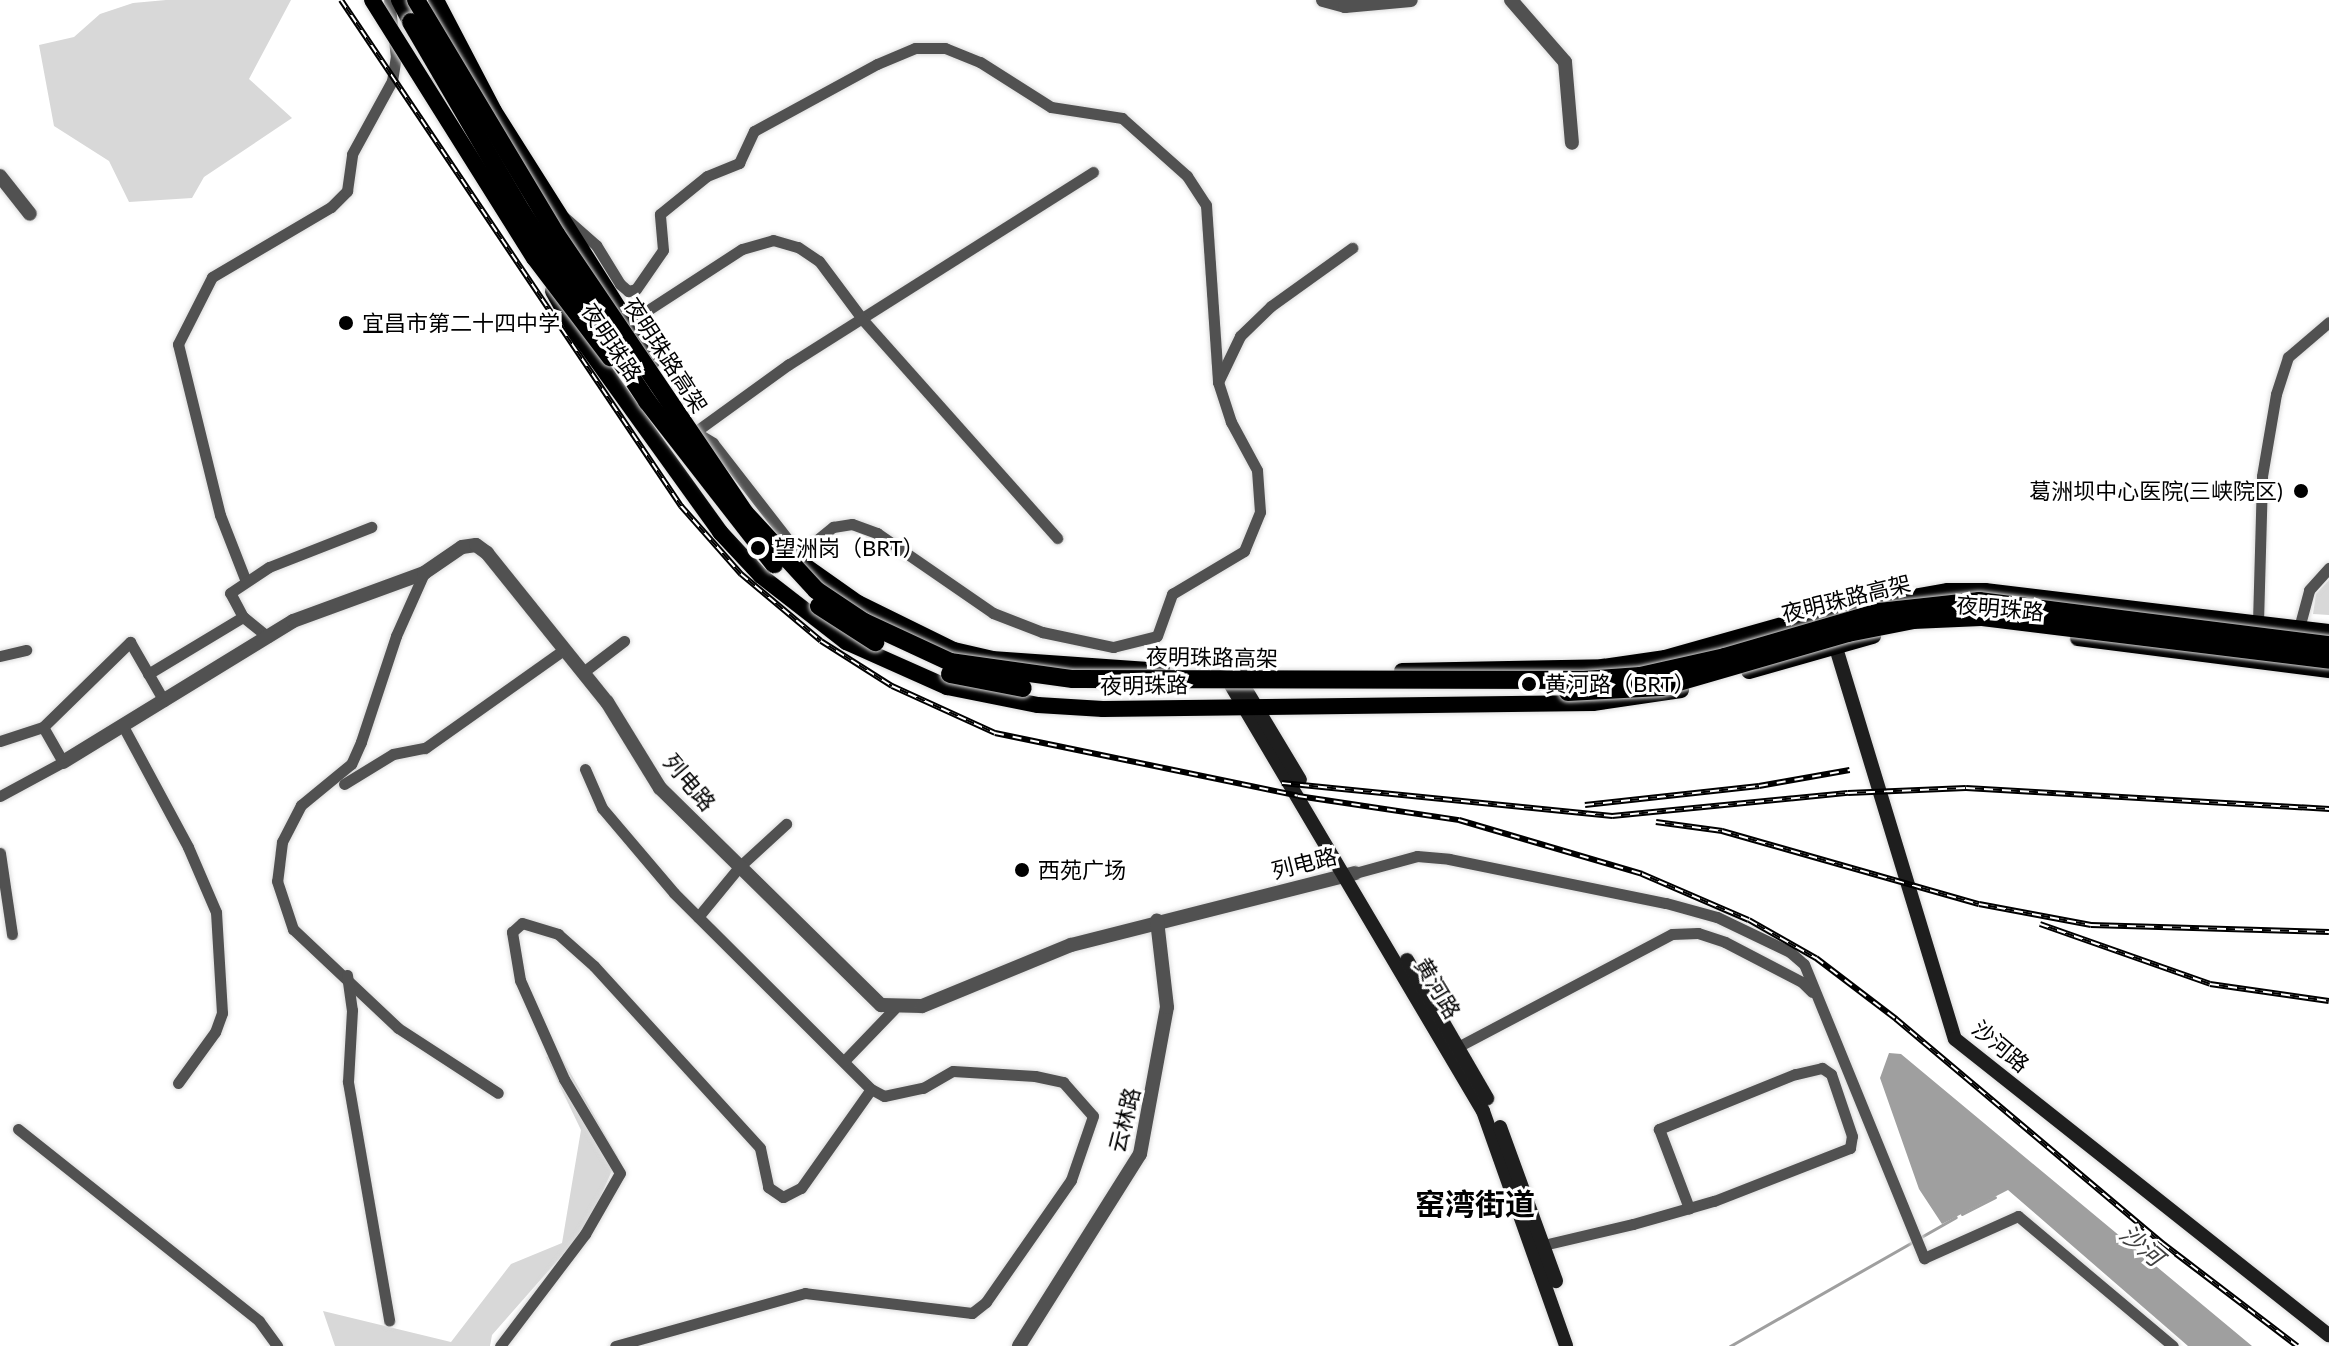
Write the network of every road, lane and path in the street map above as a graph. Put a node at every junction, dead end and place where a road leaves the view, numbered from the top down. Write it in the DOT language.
graph roads {
  1 [pos="372,0"];
  2 [pos="389,0"];
  3 [pos="399,0"];
  4 [pos="416,0"];
  5 [pos="1323,0"];
  6 [pos="1411,0"];
  7 [pos="1511,0"];
  8 [pos="441,1"];
  9 [pos="411,22"];
  10 [pos="1572,143"];
  11 [pos="1093,172"];
  12 [pos="0,176"];
  13 [pos="555,212"];
  14 [pos="30,214"];
  15 [pos="1352,248"];
  16 [pos="863,320"];
  17 [pos="2329,322"];
  18 [pos="628,323"];
  19 [pos="1218,382"];
  20 [pos="647,401"];
  21 [pos="695,432"];
  22 [pos="371,527"];
  23 [pos="1057,538"];
  24 [pos="2329,568"];
  25 [pos="424,573"];
  26 [pos="245,579"];
  27 [pos="1824,613"];
  28 [pos="243,617"];
  29 [pos="2258,622"];
  30 [pos="2299,628"];
  31 [pos="2329,632"];
  32 [pos="268,637"];
  33 [pos="624,641"];
  34 [pos="2329,645"];
  35 [pos="1835,646"];
  36 [pos="26,650"];
  37 [pos="562,651"];
  38 [pos="0,656"];
  39 [pos="2329,660"];
  40 [pos="2329,670"];
  41 [pos="582,673"];
  42 [pos="148,674"];
  43 [pos="1231,674"];
  44 [pos="164,701"];
  45 [pos="1249,706"];
  46 [pos="43,727"];
  47 [pos="124,728"];
  48 [pos="0,741"];
  49 [pos="63,762"];
  50 [pos="585,769"];
  51 [pos="344,784"];
  52 [pos="0,796"];
  53 [pos="786,824"];
  54 [pos="0,854"];
  55 [pos="739,867"];
  56 [pos="1351,874"];
  57 [pos="698,917"];
  58 [pos="1157,921"];
  59 [pos="12,934"];
  60 [pos="347,975"];
  61 [pos="1816,996"];
  62 [pos="894,1009"];
  63 [pos="1454,1049"];
  64 [pos="844,1061"];
  65 [pos="178,1083"];
  66 [pos="871,1089"];
  67 [pos="498,1093"];
  68 [pos="18,1129"];
  69 [pos="1689,1208"];
  70 [pos="1540,1246"];
  71 [pos="389,1320"];
  72 [pos="2329,1335"];
  73 [pos="277,1346"];
  74 [pos="500,1346"];
  75 [pos="615,1346"];
  76 [pos="1019,1346"];
  77 [pos="1566,1346"];
  78 [pos="1576,1346"];
  79 [pos="2173,1346"];
  1 -- 20 [label="main road, bridge"];
  2 -- 26 [label="street"];
  3 -- 9 [label="main road, 夜明珠路"];
  4 -- 34 [label="highway, 夜明珠路高架, bridge"];
  5 -- 6 [label="street"];
  7 -- 10 [label="street"];
  8 -- 13 [label="main road, 夜明珠路"];
  9 -- 20 [label="highway, 夜明珠路高架, bridge"];
  9 -- 45 [label="main road, 夜明珠路"];
  11 -- 16 [label="street"];
  12 -- 14 [label="street"];
  13 -- 18 [label="main road, 夜明珠路"];
  13 -- 19 [label="street"];
  15 -- 19 [label="street"];
  16 -- 18 [label="street"];
  16 -- 21 [label="street"];
  16 -- 23 [label="street"];
  17 -- 29 [label="street"];
  18 -- 21 [label="main road, 夜明珠路"];
  19 -- 21 [label="street"];
  20 -- 39 [label="highway, 夜明珠路高架, bridge"];
  21 -- 43 [label="main road, 夜明珠路"];
  22 -- 26 [label="street"];
  24 -- 30 [label="street"];
  25 -- 32 [label="street, 列电路"];
  25 -- 37 [label="street, 列电路"];
  25 -- 60 [label="street"];
  26 -- 28 [label="street"];
  27 -- 29 [label="main road, 夜明珠路"];
  27 -- 35 [label="main road, 沙河路"];
  27 -- 43 [label="main road, 夜明珠路"];
  28 -- 32 [label="street"];
  28 -- 42 [label="street"];
  29 -- 30 [label="main road, 夜明珠路"];
  30 -- 31 [label="main road, 夜明珠路"];
  32 -- 44 [label="street, 列电路"];
  33 -- 41 [label="street"];
  35 -- 40 [label="main road, 夜明珠路"];
  35 -- 45 [label="main road, 夜明珠路"];
  35 -- 72 [label="main road, 沙河路"];
  36 -- 38 [label="street"];
  37 -- 41 [label="street, 列电路"];
  37 -- 51 [label="street"];
  41 -- 55 [label="street, 列电路"];
  42 -- 44 [label="street"];
  42 -- 46 [label="street"];
  43 -- 45 [label="main road, 黄河路"];
  44 -- 47 [label="street, 列电路"];
  45 -- 56 [label="main road, 黄河路"];
  46 -- 48 [label="street"];
  46 -- 49 [label="street"];
  47 -- 49 [label="street, 列电路"];
  47 -- 65 [label="street"];
  49 -- 52 [label="street"];
  50 -- 57 [label="street"];
  53 -- 55 [label="street"];
  54 -- 59 [label="street"];
  55 -- 57 [label="street"];
  55 -- 62 [label="street, 列电路"];
  56 -- 58 [label="street, 列电路"];
  56 -- 61 [label="street"];
  56 -- 63 [label="main road, 黄河路"];
  57 -- 64 [label="street"];
  58 -- 62 [label="street, 列电路"];
  58 -- 76 [label="street, 云林路"];
  60 -- 67 [label="street"];
  60 -- 71 [label="street"];
  61 -- 63 [label="street"];
  61 -- 79 [label="street"];
  62 -- 64 [label="street"];
  63 -- 70 [label="main road, 黄河路"];
  64 -- 66 [label="street"];
  66 -- 74 [label="street"];
  66 -- 75 [label="street"];
  68 -- 73 [label="street"];
  69 -- 69 [label="street"];
  69 -- 70 [label="street"];
  70 -- 77 [label="main road, 黄河路"];
  70 -- 78 [label="main road, 黄河路"];
}
